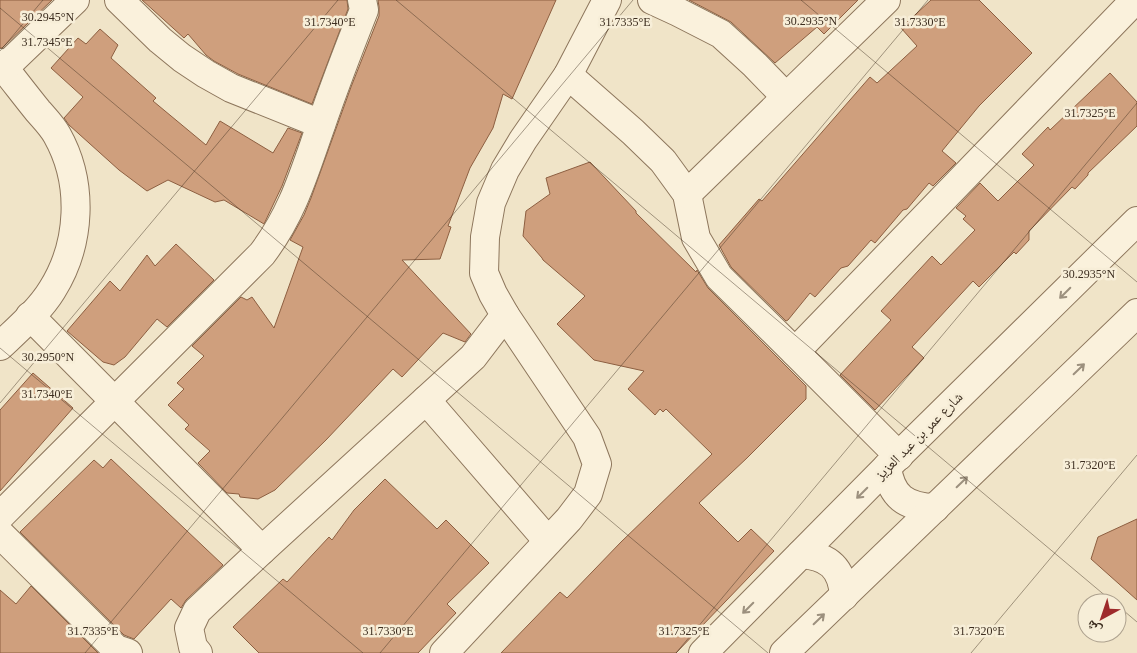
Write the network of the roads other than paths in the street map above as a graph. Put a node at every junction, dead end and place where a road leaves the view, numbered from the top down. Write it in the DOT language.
graph roads {
  1 [pos="75,0"];
  2 [pos="119,0"];
  3 [pos="362,0"];
  4 [pos="607,0"];
  5 [pos="652,0"];
  6 [pos="886,0"];
  7 [pos="1135,0"];
  8 [pos="2,66"];
  9 [pos="568,75"];
  10 [pos="786,97"];
  11 [pos="321,124"];
  12 [pos="687,194"];
  13 [pos="1137,222"];
  14 [pos="1137,313"];
  15 [pos="504,314"];
  16 [pos="30,316"];
  17 [pos="0,346"];
  18 [pos="795,352"];
  19 [pos="426,400"];
  20 [pos="115,402"];
  21 [pos="893,462"];
  22 [pos="935,508"];
  23 [pos="0,516"];
  24 [pos="0,534"];
  25 [pos="548,541"];
  26 [pos="262,550"];
  27 [pos="800,554"];
  28 [pos="844,596"];
  29 [pos="128,653"];
  30 [pos="198,653"];
  31 [pos="444,653"];
  32 [pos="704,653"];
  33 [pos="784,653"];
  1 -- 8 [label="street"];
  2 -- 11 [label="street"];
  3 -- 11 [label="street"];
  4 -- 9 [label="street"];
  5 -- 10 [label="street"];
  6 -- 10 [label="street"];
  7 -- 18 [label="street"];
  8 -- 16 [label="street"];
  9 -- 12 [label="street"];
  9 -- 15 [label="street"];
  10 -- 12 [label="street"];
  11 -- 20 [label="street"];
  12 -- 18 [label="street"];
  13 -- 21 [label="street, شارع عمر بن عبد العزيز, one-way"];
  22 -- 14 [label="street, one-way"];
  15 -- 19 [label="street"];
  15 -- 25 [label="street"];
  16 -- 17 [label="street"];
  16 -- 20 [label="street"];
  18 -- 21 [label="street"];
  19 -- 25 [label="street"];
  19 -- 26 [label="street"];
  20 -- 23 [label="street"];
  20 -- 26 [label="street"];
  21 -- 22 [label="street"];
  21 -- 27 [label="street, شارع عمر بن عبد العزيز, one-way"];
  22 -- 28 [label="street"];
  24 -- 29 [label="street"];
  25 -- 31 [label="street"];
  26 -- 30 [label="street"];
  27 -- 28 [label="street"];
  27 -- 32 [label="street, شارع عمر بن عبد العزيز, one-way"];
  33 -- 28 [label="street, one-way"];
}
